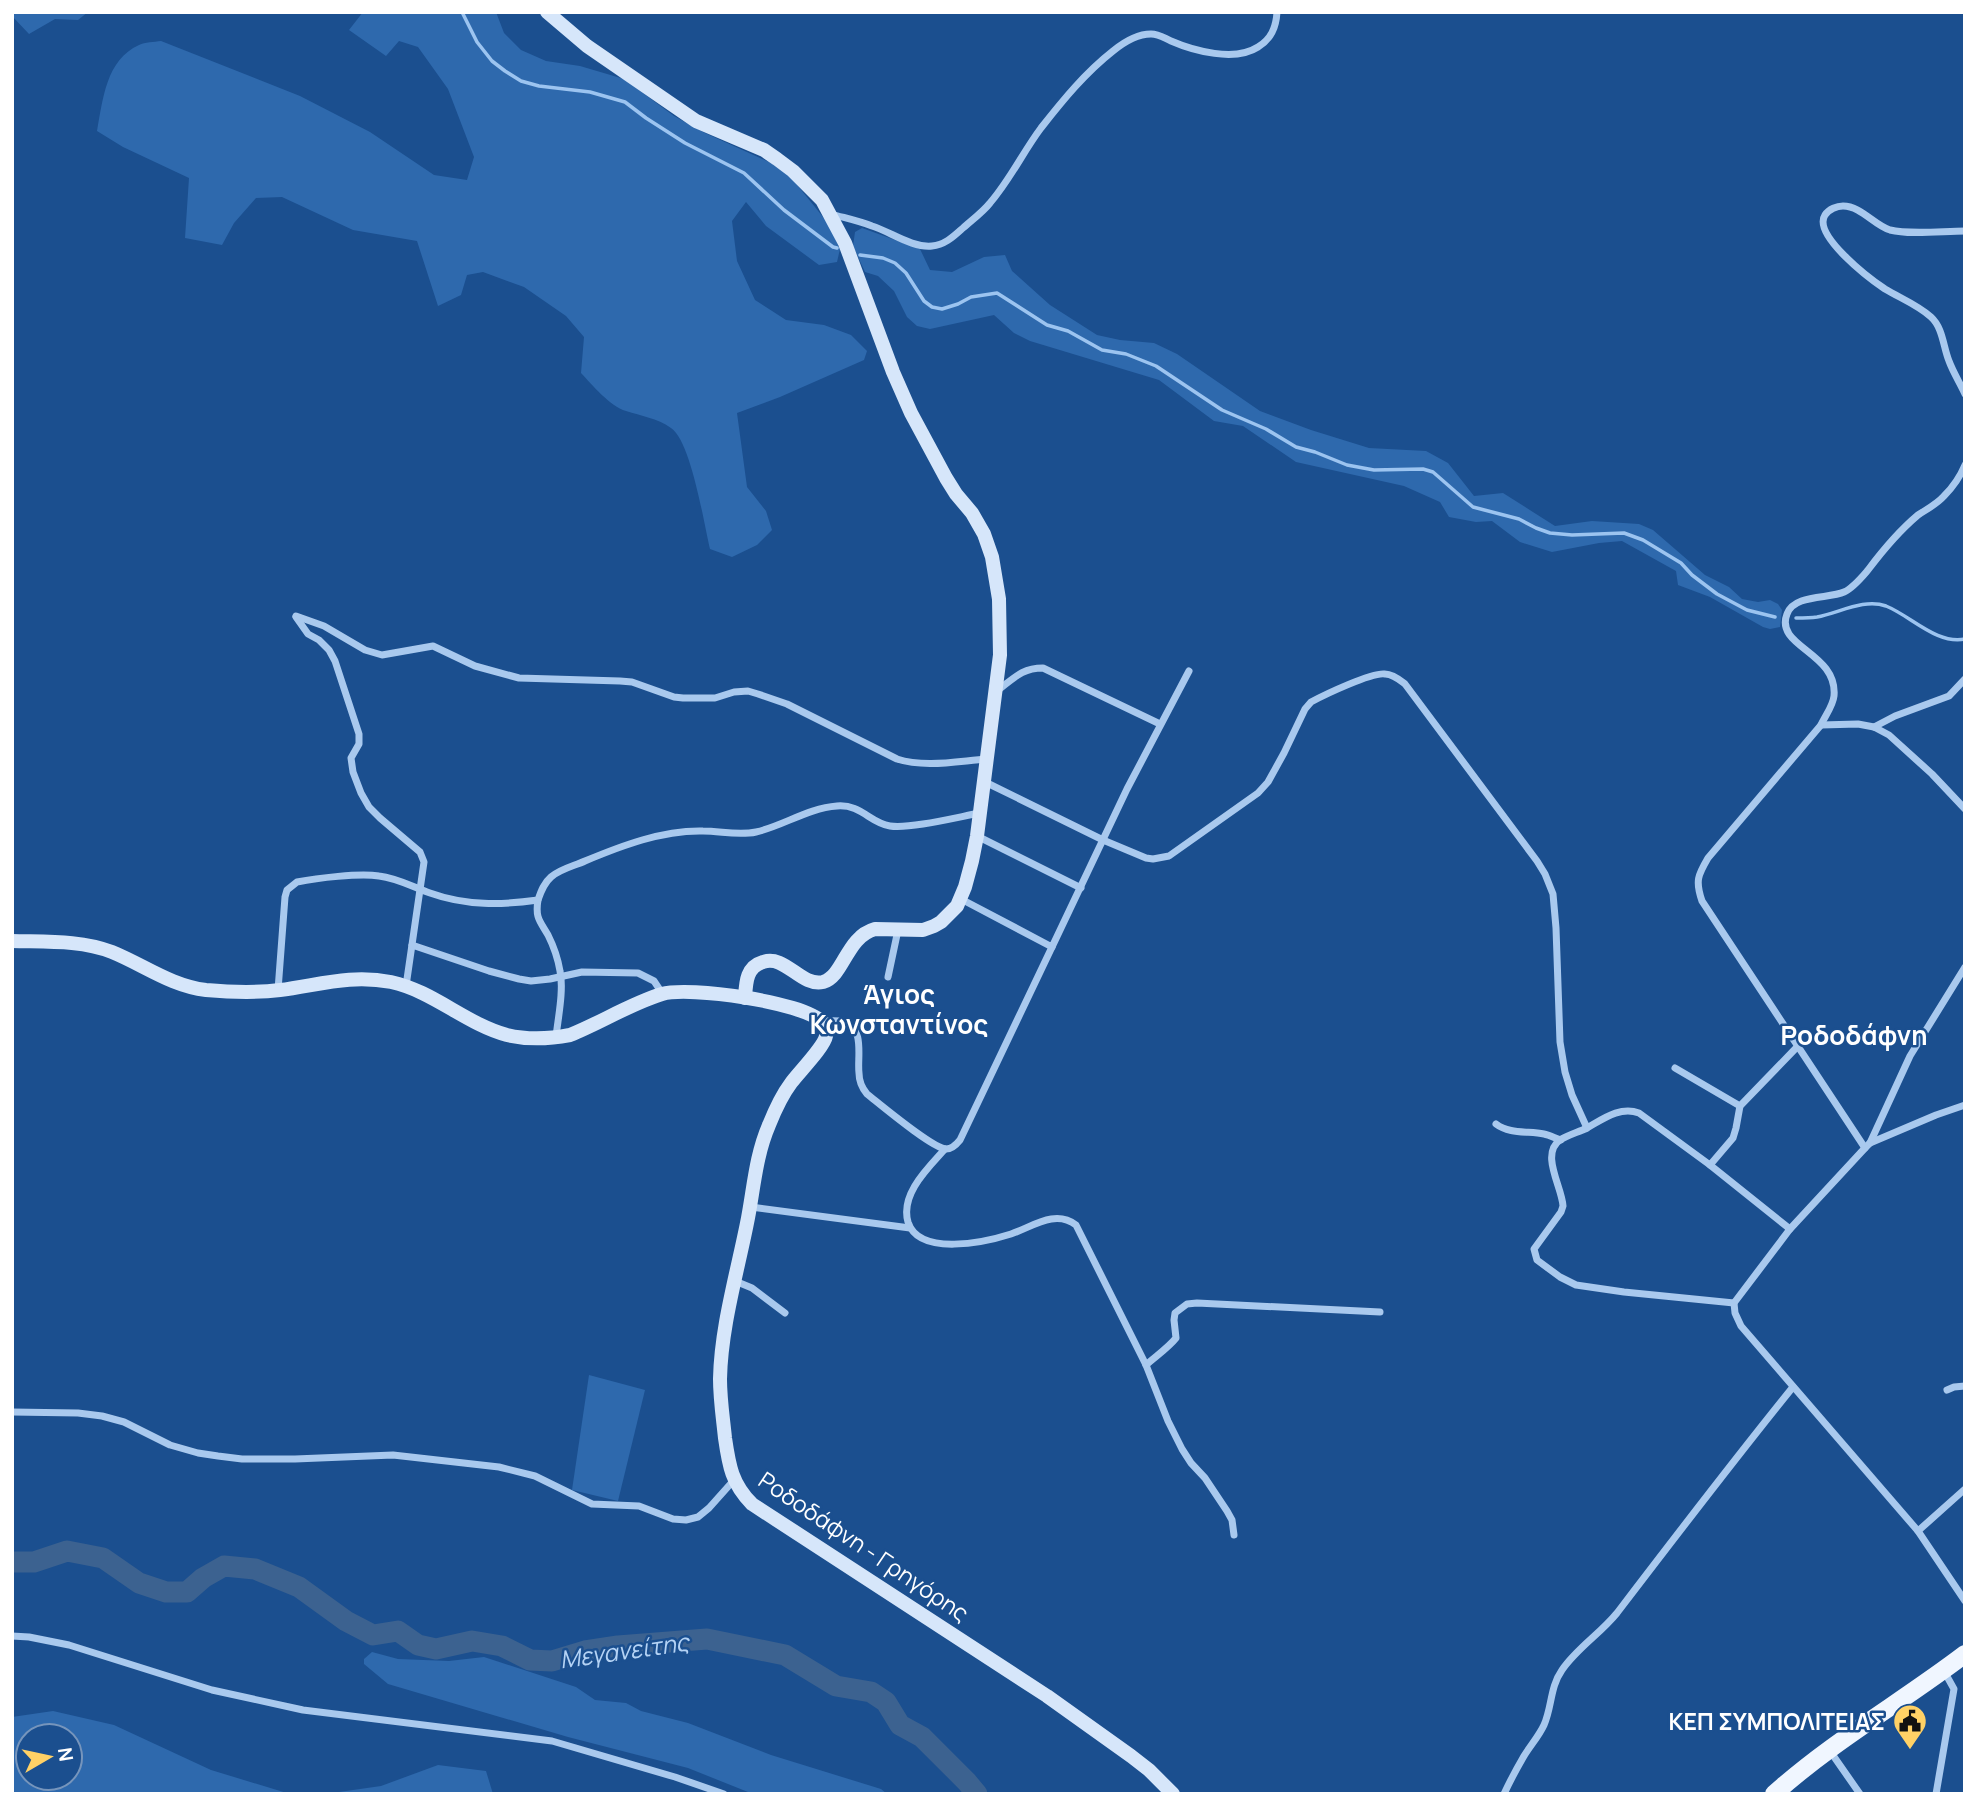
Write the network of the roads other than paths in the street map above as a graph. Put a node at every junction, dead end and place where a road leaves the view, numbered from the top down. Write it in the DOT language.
graph roads {
  1 [pos="547,12"];
  2 [pos="1277,12"];
  3 [pos="830,214"];
  4 [pos="1965,231"];
  5 [pos="1965,394"];
  6 [pos="1965,465"];
  7 [pos="1189,671"];
  8 [pos="1965,679"];
  9 [pos="997,691"];
  10 [pos="1160,724"];
  11 [pos="1821,725"];
  12 [pos="1874,727"];
  13 [pos="988,759"];
  14 [pos="985,782"];
  15 [pos="1965,809"];
  16 [pos="980,813"];
  17 [pos="977,836"];
  18 [pos="1103,840"];
  19 [pos="1081,888"];
  20 [pos="422,889"];
  21 [pos="960,899"];
  22 [pos="538,900"];
  23 [pos="898,929"];
  24 [pos="12,941"];
  25 [pos="412,944"];
  26 [pos="1052,947"];
  27 [pos="1965,967"];
  28 [pos="561,976"];
  29 [pos="888,977"];
  30 [pos="406,986"];
  31 [pos="278,990"];
  32 [pos="663,994"];
  33 [pos="744,998"];
  34 [pos="821,1020"];
  35 [pos="556,1038"];
  36 [pos="1797,1047"];
  37 [pos="1675,1068"];
  38 [pos="1965,1105"];
  39 [pos="1740,1106"];
  40 [pos="1496,1124"];
  41 [pos="1587,1128"];
  42 [pos="1561,1140"];
  43 [pos="1868,1145"];
  44 [pos="945,1149"];
  45 [pos="1710,1165"];
  46 [pos="750,1207"];
  47 [pos="910,1228"];
  48 [pos="1790,1229"];
  49 [pos="735,1281"];
  50 [pos="1734,1303"];
  51 [pos="1380,1312"];
  52 [pos="785,1313"];
  53 [pos="1146,1365"];
  54 [pos="1965,1386"];
  55 [pos="1793,1387"];
  56 [pos="1947,1390"];
  57 [pos="12,1412"];
  58 [pos="734,1480"];
  59 [pos="1965,1489"];
  60 [pos="1918,1531"];
  61 [pos="1234,1535"];
  62 [pos="1965,1601"];
  63 [pos="12,1636"];
  64 [pos="1963,1658"];
  65 [pos="1944,1671"];
  66 [pos="1829,1750"];
  67 [pos="724,1794"];
  68 [pos="1172,1794"];
  69 [pos="1504,1794"];
  70 [pos="1774,1794"];
  71 [pos="1860,1794"];
  72 [pos="1936,1794"];
  1 -- 3 [label="main road"];
  2 -- 3 [label="street"];
  3 -- 9 [label="main road"];
  4 -- 5 [label="street"];
  6 -- 11 [label="street"];
  7 -- 10 [label="street"];
  8 -- 12 [label="street"];
  9 -- 10 [label="street"];
  9 -- 13 [label="main road"];
  10 -- 18 [label="street"];
  11 -- 12 [label="street"];
  11 -- 36 [label="street"];
  12 -- 15 [label="street"];
  13 -- 14 [label="main road"];
  13 -- 20 [label="street"];
  14 -- 16 [label="main road"];
  14 -- 18 [label="street"];
  16 -- 17 [label="main road"];
  16 -- 22 [label="street"];
  17 -- 19 [label="street"];
  17 -- 21 [label="main road"];
  18 -- 19 [label="street"];
  18 -- 41 [label="street"];
  19 -- 26 [label="street"];
  20 -- 22 [label="street"];
  20 -- 25 [label="street"];
  20 -- 31 [label="street"];
  21 -- 23 [label="main road"];
  21 -- 26 [label="street"];
  22 -- 28 [label="street"];
  23 -- 29 [label="street"];
  23 -- 33 [label="main road"];
  24 -- 31 [label="main road"];
  25 -- 28 [label="street"];
  25 -- 30 [label="street"];
  26 -- 44 [label="street"];
  27 -- 43 [label="street"];
  28 -- 32 [label="street"];
  28 -- 35 [label="street"];
  30 -- 31 [label="main road"];
  30 -- 35 [label="main road"];
  32 -- 33 [label="main road"];
  32 -- 35 [label="main road"];
  33 -- 34 [label="main road"];
  34 -- 44 [label="street"];
  34 -- 46 [label="main road, Ροδοδάφνη - Γρηγόρης"];
  36 -- 39 [label="street"];
  36 -- 43 [label="street"];
  37 -- 39 [label="street"];
  38 -- 43 [label="street"];
  39 -- 45 [label="street"];
  40 -- 42 [label="street"];
  41 -- 42 [label="street"];
  41 -- 45 [label="street"];
  42 -- 50 [label="street"];
  43 -- 48 [label="street"];
  44 -- 47 [label="street"];
  45 -- 48 [label="street"];
  46 -- 47 [label="street"];
  46 -- 49 [label="main road, Ροδοδάφνη - Γρηγόρης"];
  47 -- 53 [label="street"];
  48 -- 50 [label="street"];
  49 -- 52 [label="street"];
  49 -- 58 [label="main road, Ροδοδάφνη - Γρηγόρης"];
  50 -- 55 [label="street"];
  51 -- 53 [label="street"];
  53 -- 61 [label="street"];
  54 -- 56 [label="street"];
  55 -- 60 [label="street"];
  55 -- 69 [label="street"];
  57 -- 58 [label="street"];
  58 -- 68 [label="main road, Ροδοδάφνη - Γρηγόρης"];
  59 -- 60 [label="street"];
  60 -- 62 [label="street"];
  63 -- 67 [label="street"];
  64 -- 65 [label="main road"];
  65 -- 66 [label="main road"];
  65 -- 72 [label="street"];
  66 -- 70 [label="main road"];
  66 -- 71 [label="street"];
}
